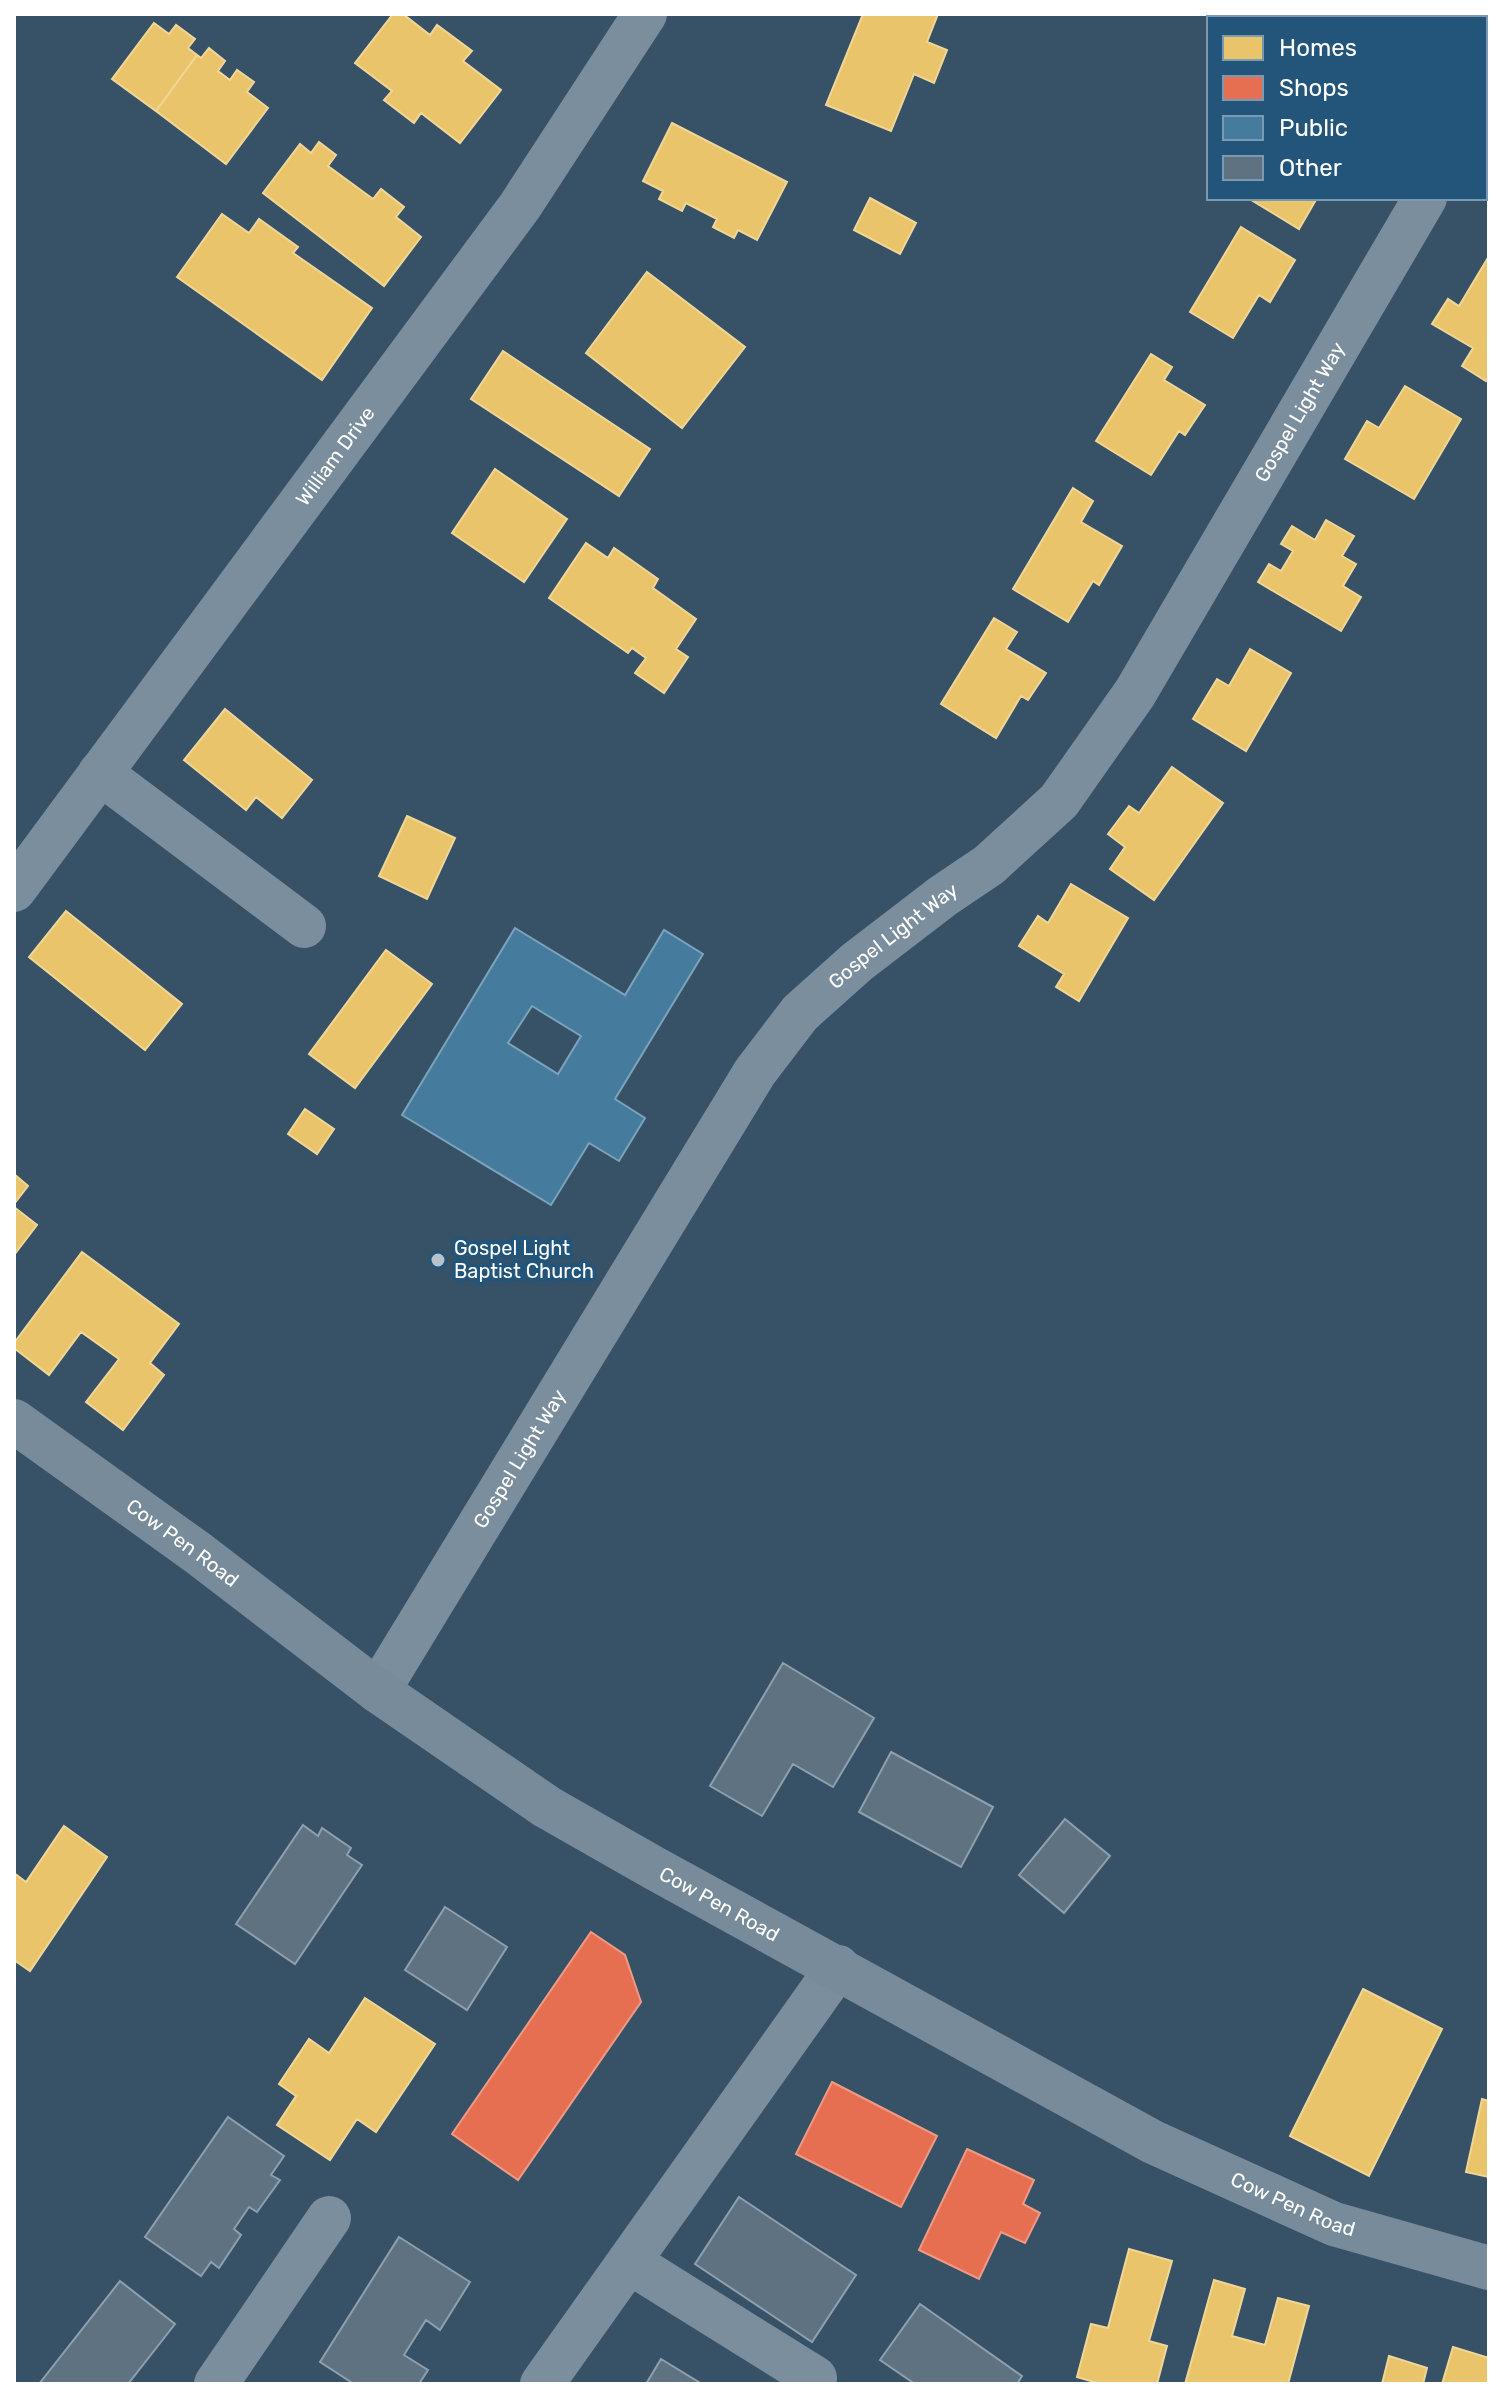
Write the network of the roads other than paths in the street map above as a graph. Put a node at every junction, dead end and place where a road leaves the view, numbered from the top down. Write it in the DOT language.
graph roads {
  1 [pos="645,14"];
  2 [pos="1424,200"];
  3 [pos="100,773"];
  4 [pos="14,890"];
  5 [pos="304,926"];
  6 [pos="14,1421"];
  7 [pos="378,1691"];
  8 [pos="838,1967"];
  9 [pos="329,2218"];
  10 [pos="629,2262"];
  11 [pos="1489,2268"];
  12 [pos="815,2378"];
  13 [pos="216,2384"];
  14 [pos="542,2384"];
  1 -- 3 [label="street, William Drive"];
  2 -- 7 [label="street, Gospel Light Way"];
  3 -- 4 [label="street, William Drive"];
  3 -- 5 [label="street"];
  6 -- 7 [label="main road, Cow Pen Road"];
  7 -- 8 [label="main road, Cow Pen Road"];
  8 -- 10 [label="street"];
  8 -- 11 [label="main road, Cow Pen Road"];
  9 -- 13 [label="street"];
  10 -- 12 [label="street"];
  10 -- 14 [label="street"];
}
